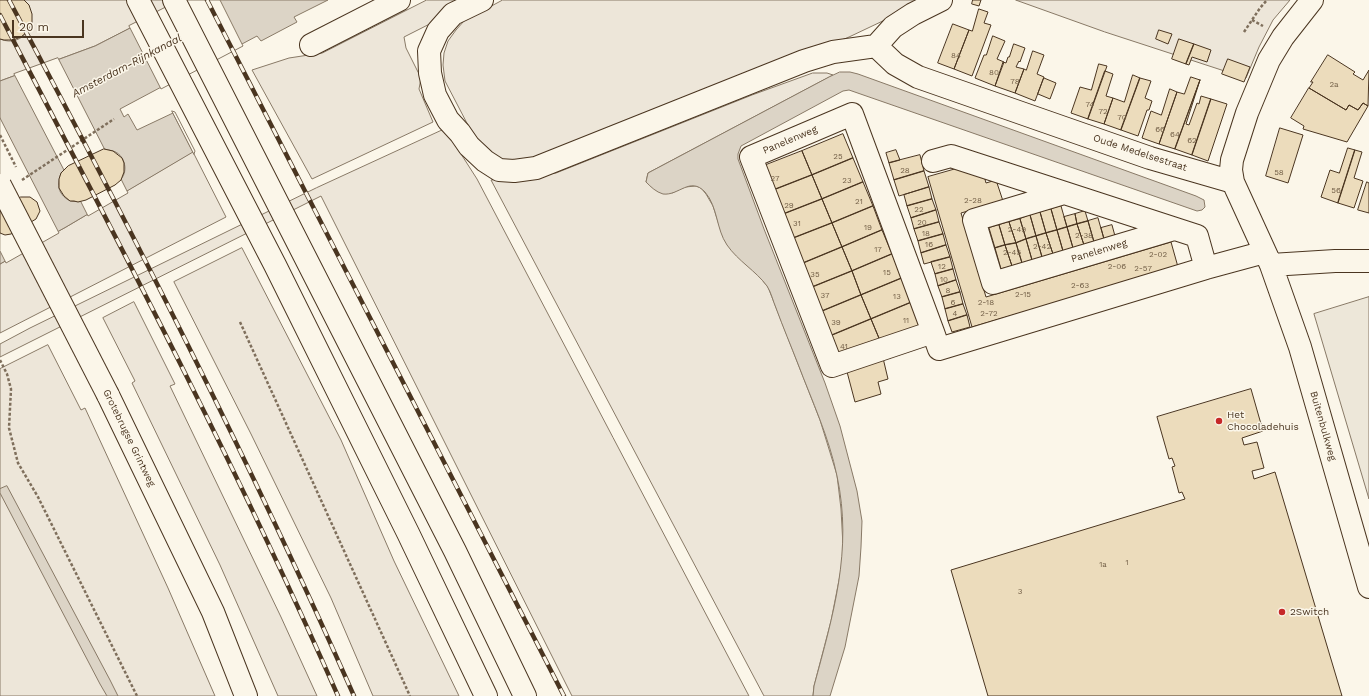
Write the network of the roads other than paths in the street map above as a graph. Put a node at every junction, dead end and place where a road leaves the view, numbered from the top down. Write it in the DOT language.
graph roads {
  1 [pos="138,0"];
  2 [pos="174,0"];
  3 [pos="399,0"];
  4 [pos="482,0"];
  5 [pos="941,0"];
  6 [pos="1312,0"];
  7 [pos="311,45"];
  8 [pos="876,46"];
  9 [pos="933,161"];
  10 [pos="1233,182"];
  11 [pos="10,183"];
  12 [pos="1064,193"];
  13 [pos="1174,229"];
  14 [pos="1268,259"];
  15 [pos="1369,261"];
  16 [pos="1206,268"];
  17 [pos="936,340"];
  18 [pos="1369,587"];
  19 [pos="246,696"];
  20 [pos="486,696"];
  21 [pos="524,696"];
  1 -- 20 [label="main road"];
  2 -- 21 [label="main road"];
  3 -- 7 [label="main road"];
  4 -- 8 [label="main road"];
  5 -- 8 [label="main road"];
  6 -- 10 [label="main road"];
  8 -- 10 [label="main road, Oude Medelsestraat"];
  9 -- 12 [label="main road"];
  10 -- 14 [label="main road"];
  11 -- 19 [label="main road, Grotebrugse Grintweg, bridge"];
  12 -- 13 [label="main road"];
  12 -- 13 [label="main road, Panelenweg"];
  13 -- 16 [label="main road"];
  14 -- 15 [label="main road"];
  14 -- 16 [label="main road, Panelenweg"];
  14 -- 18 [label="main road, Buitenbulkweg"];
  16 -- 17 [label="main road, Panelenweg"];
  17 -- 17 [label="main road, Panelenweg"];
}
